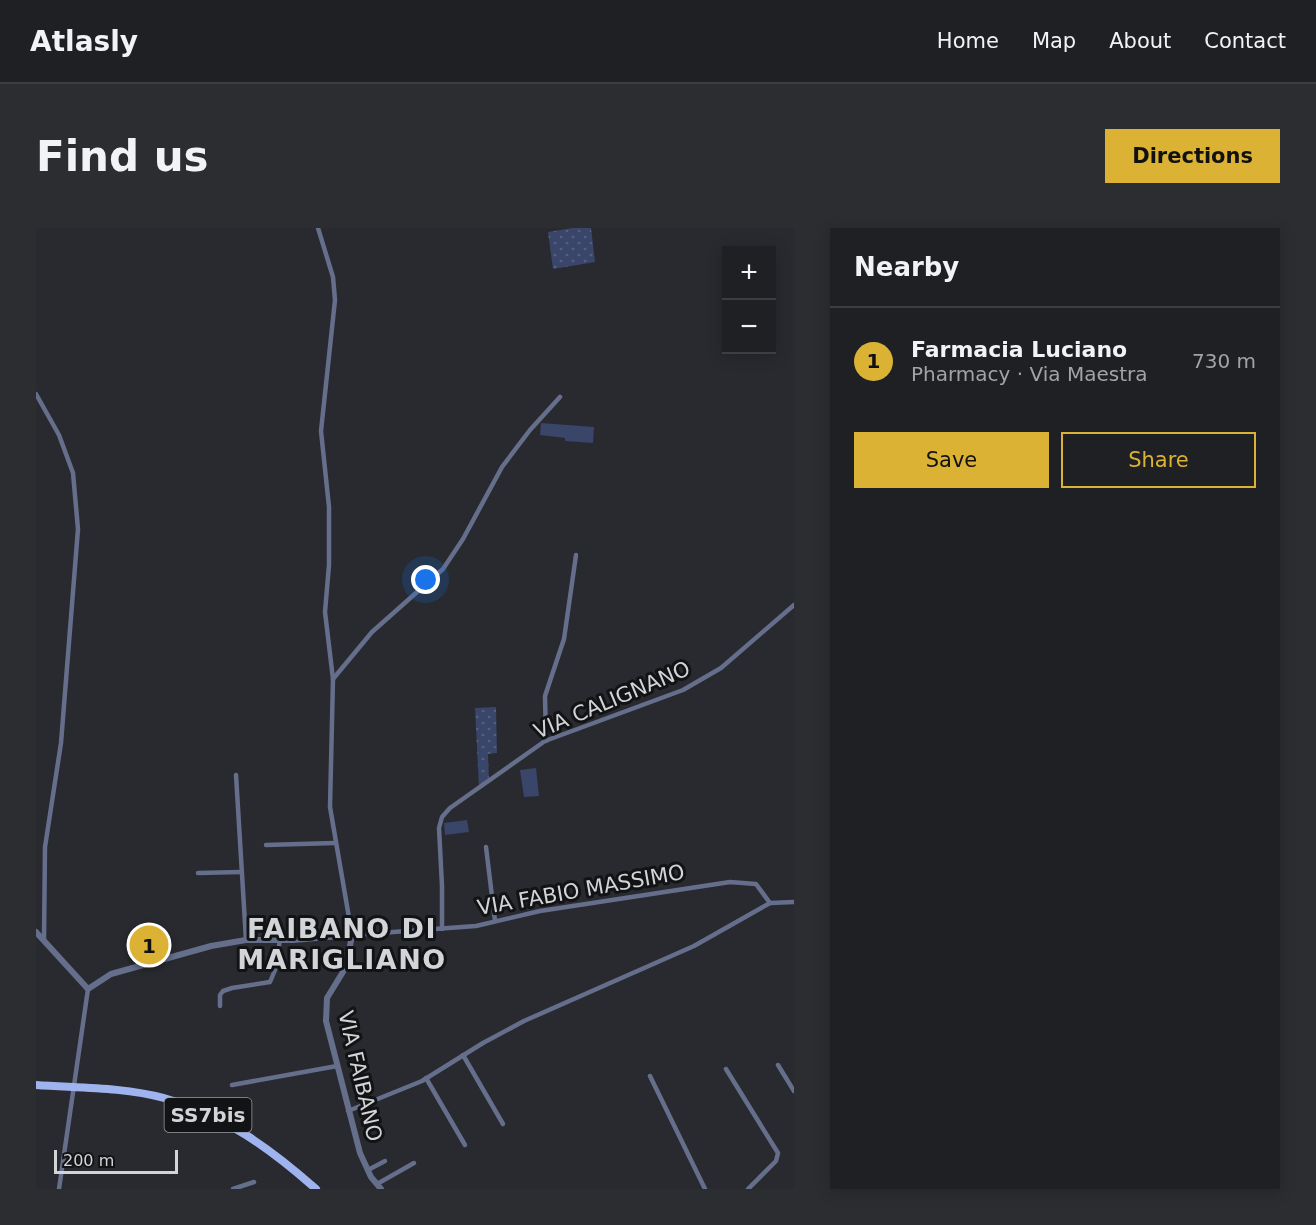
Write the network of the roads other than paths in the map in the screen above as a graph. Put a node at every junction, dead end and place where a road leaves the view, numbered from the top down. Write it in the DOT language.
graph roads {
  1 [pos="318,228"];
  2 [pos="36,394"];
  3 [pos="560,397"];
  4 [pos="576,555"];
  5 [pos="794,605"];
  6 [pos="333,679"];
  7 [pos="546,741"];
  8 [pos="236,775"];
  9 [pos="335,843"];
  10 [pos="266,845"];
  11 [pos="486,847"];
  12 [pos="241,872"];
  13 [pos="198,873"];
  14 [pos="794,902"];
  15 [pos="770,903"];
  16 [pos="495,921"];
  17 [pos="441,929"];
  18 [pos="36,932"];
  19 [pos="352,935"];
  20 [pos="44,939"];
  21 [pos="246,940"];
  22 [pos="280,940"];
  23 [pos="88,989"];
  24 [pos="220,1006"];
  25 [pos="463,1055"];
  26 [pos="778,1065"];
  27 [pos="337,1066"];
  28 [pos="726,1069"];
  29 [pos="650,1076"];
  30 [pos="426,1078"];
  31 [pos="36,1085"];
  32 [pos="232,1085"];
  33 [pos="794,1091"];
  34 [pos="348,1111"];
  35 [pos="503,1124"];
  36 [pos="465,1145"];
  37 [pos="385,1161"];
  38 [pos="414,1163"];
  39 [pos="368,1170"];
  40 [pos="254,1182"];
  41 [pos="379,1186"];
  42 [pos="59,1189"];
  43 [pos="233,1189"];
  44 [pos="316,1189"];
  45 [pos="705,1189"];
  46 [pos="748,1189"];
  1 -- 6 [label="street"];
  2 -- 20 [label="street"];
  3 -- 6 [label="street"];
  4 -- 7 [label="street"];
  5 -- 7 [label="street, VIA CALIGNANO"];
  6 -- 9 [label="street"];
  7 -- 17 [label="street, VIA CALIGNANO"];
  8 -- 12 [label="street"];
  9 -- 10 [label="street"];
  9 -- 19 [label="street"];
  11 -- 16 [label="street"];
  12 -- 13 [label="street"];
  12 -- 21 [label="street"];
  14 -- 15 [label="street"];
  15 -- 16 [label="street, VIA FABIO MASSIMO"];
  15 -- 25 [label="street"];
  16 -- 17 [label="street, VIA FABIO MASSIMO"];
  17 -- 19 [label="street, VIA FABIO MASSIMO"];
  18 -- 20 [label="street"];
  19 -- 22 [label="street"];
  19 -- 27 [label="street, VIA FAIBANO"];
  20 -- 23 [label="street"];
  21 -- 22 [label="street"];
  21 -- 23 [label="street"];
  22 -- 24 [label="street"];
  23 -- 42 [label="street"];
  25 -- 30 [label="street"];
  25 -- 35 [label="street"];
  26 -- 33 [label="street"];
  27 -- 32 [label="street"];
  27 -- 34 [label="street, VIA FAIBANO"];
  28 -- 46 [label="street"];
  29 -- 45 [label="street"];
  30 -- 34 [label="street"];
  30 -- 36 [label="street"];
  31 -- 44 [label="main road, SS7bis"];
  34 -- 39 [label="street, VIA FAIBANO"];
  37 -- 39 [label="street"];
  38 -- 41 [label="street"];
  39 -- 41 [label="street, VIA FAIBANO"];
  40 -- 43 [label="street"];
}
